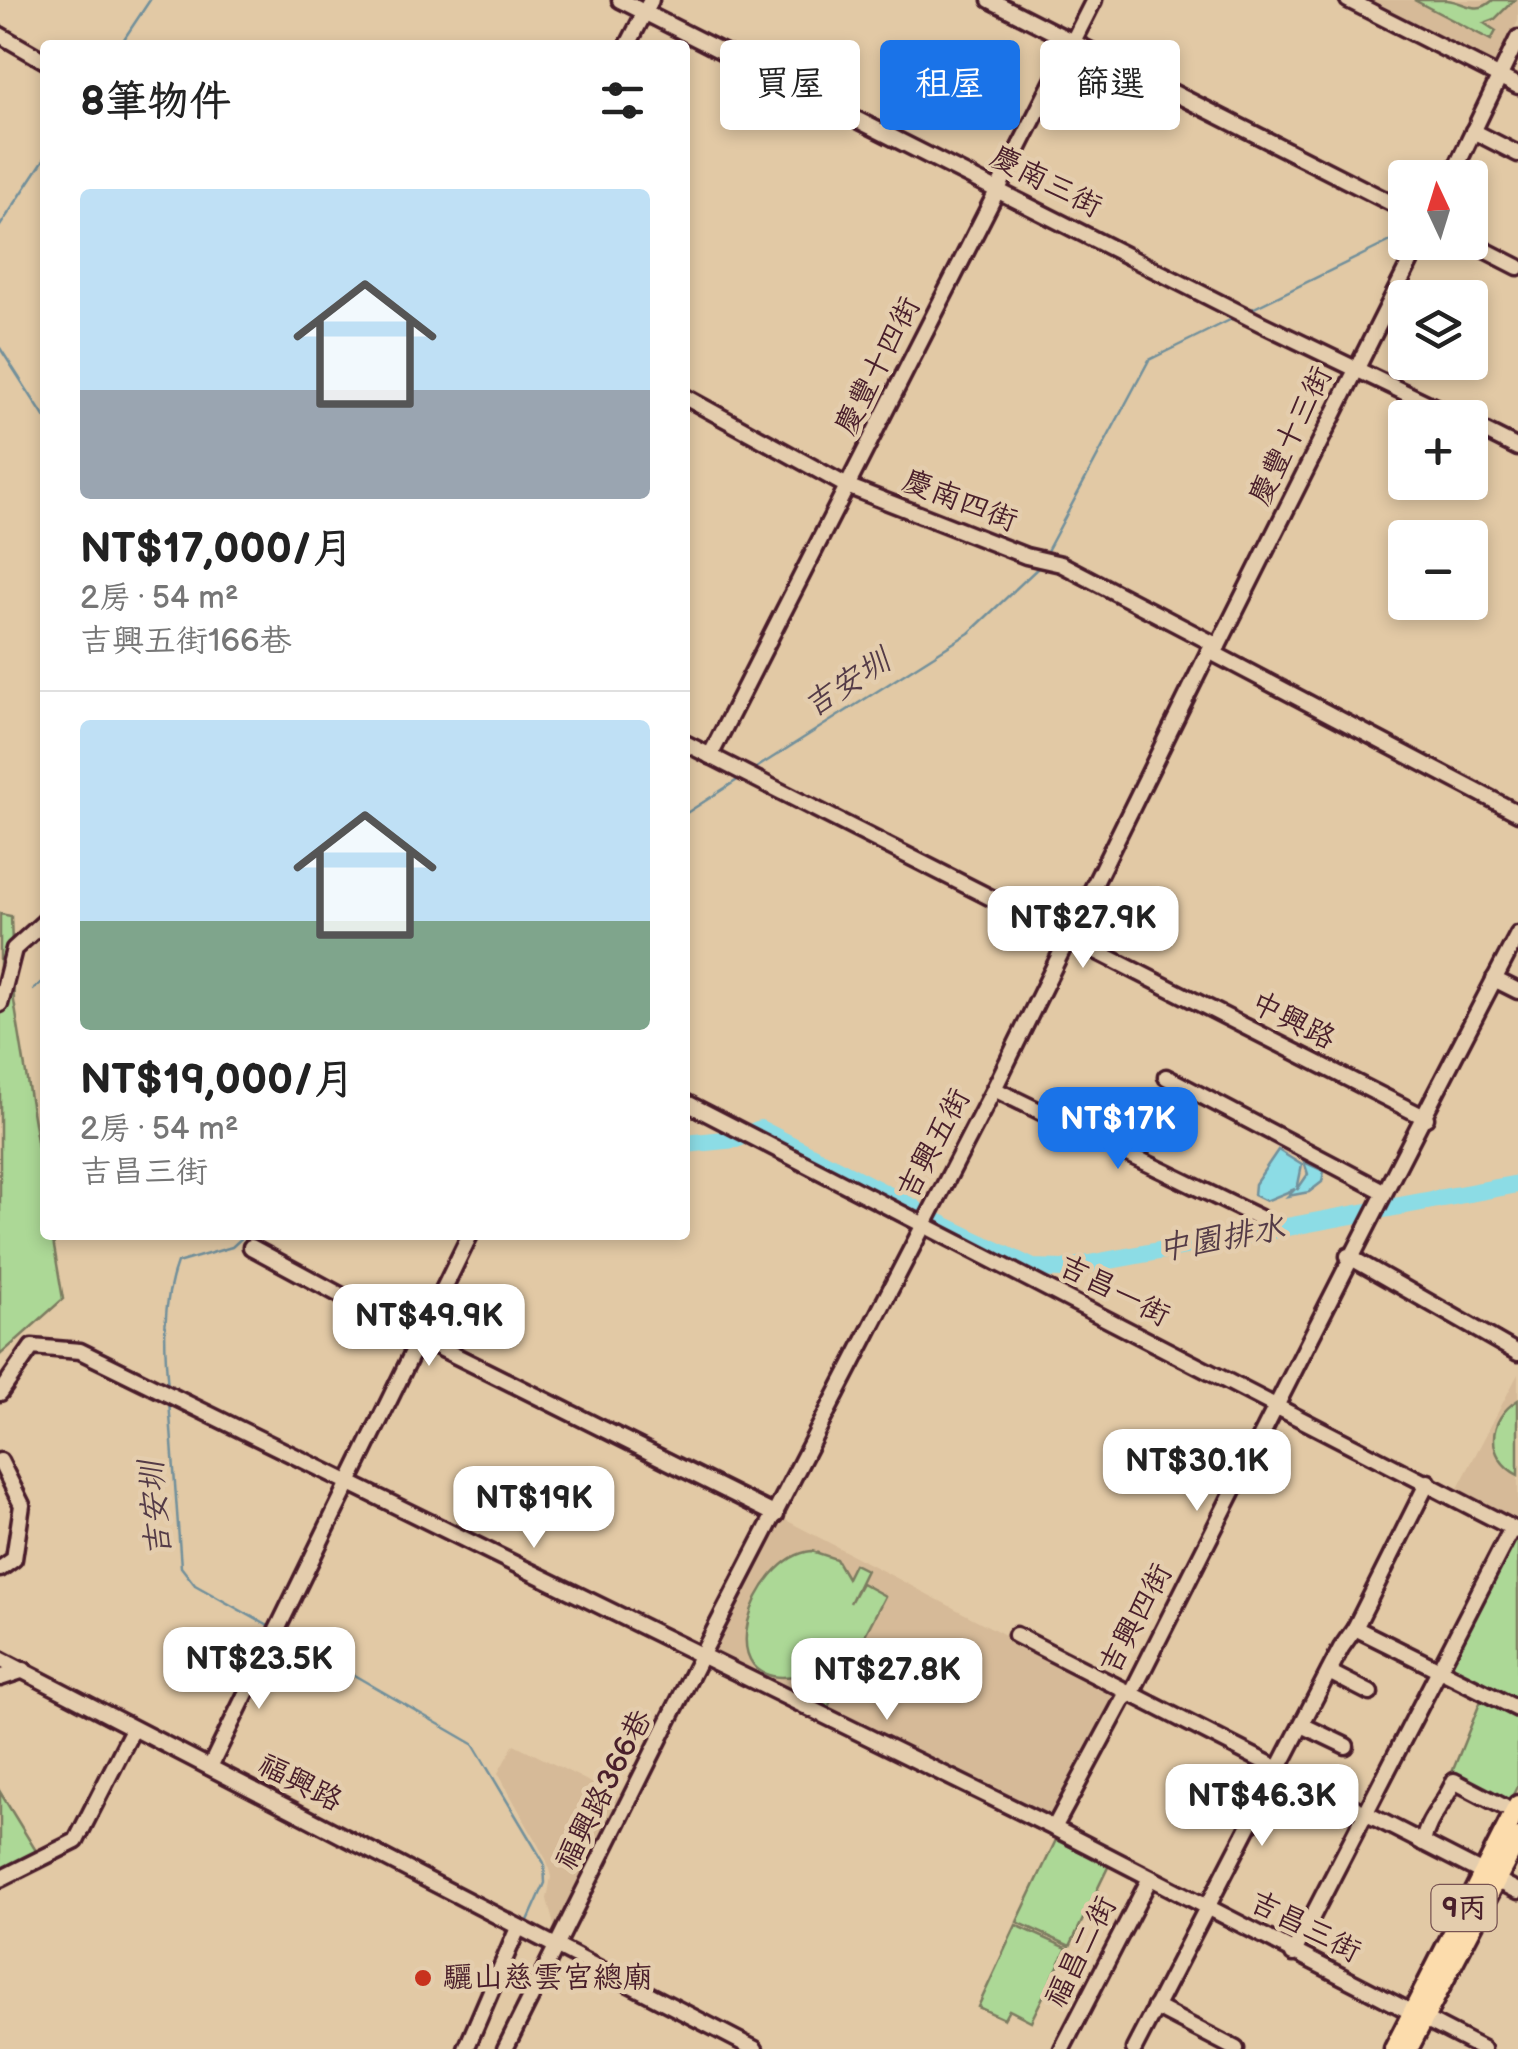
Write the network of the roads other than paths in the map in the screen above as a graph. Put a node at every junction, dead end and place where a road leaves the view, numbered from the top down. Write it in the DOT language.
graph roads {
  1 [pos="620,0"];
  2 [pos="990,0"];
  3 [pos="1094,0"];
  4 [pos="1348,0"];
  5 [pos="648,6"];
  6 [pos="0,36"];
  7 [pos="1518,38"];
  8 [pos="631,40"];
  9 [pos="1070,40"];
  10 [pos="1075,40"];
  11 [pos="40,58"];
  12 [pos="1500,77"];
  13 [pos="1518,86"];
  14 [pos="1180,96"];
  15 [pos="1040,108"];
  16 [pos="1472,131"];
  17 [pos="1518,154"];
  18 [pos="1459,160"];
  19 [pos="998,189"];
  20 [pos="1388,201"];
  21 [pos="1488,252"];
  22 [pos="1411,260"];
  23 [pos="1518,267"];
  24 [pos="1357,366"];
  25 [pos="690,400"];
  26 [pos="1423,400"];
  27 [pos="1488,433"];
  28 [pos="1518,448"];
  29 [pos="847,486"];
  30 [pos="1213,649"];
  31 [pos="690,746"];
  32 [pos="710,756"];
  33 [pos="1518,812"];
  34 [pos="40,926"];
  35 [pos="1518,934"];
  36 [pos="1065,938"];
  37 [pos="1494,979"];
  38 [pos="1518,991"];
  39 [pos="0,1004"];
  40 [pos="1166,1077"];
  41 [pos="994,1089"];
  42 [pos="690,1104"];
  43 [pos="1426,1118"];
  44 [pos="1384,1188"];
  45 [pos="1260,1218"];
  46 [pos="922,1224"];
  47 [pos="468,1240"];
  48 [pos="251,1246"];
  49 [pos="1348,1256"];
  50 [pos="420,1338"];
  51 [pos="1518,1353"];
  52 [pos="0,1393"];
  53 [pos="1276,1404"];
  54 [pos="0,1461"];
  55 [pos="348,1482"];
  56 [pos="1428,1482"];
  57 [pos="776,1515"];
  58 [pos="1515,1529"];
  59 [pos="0,1568"];
  60 [pos="1355,1628"];
  61 [pos="1016,1635"];
  62 [pos="700,1658"];
  63 [pos="0,1659"];
  64 [pos="24,1670"];
  65 [pos="1438,1670"];
  66 [pos="1329,1672"];
  67 [pos="0,1678"];
  68 [pos="1370,1693"];
  69 [pos="1131,1694"];
  70 [pos="1518,1710"];
  71 [pos="1302,1725"];
  72 [pos="133,1729"];
  73 [pos="1346,1746"];
  74 [pos="210,1768"];
  75 [pos="1279,1771"];
  76 [pos="1511,1806"];
  77 [pos="1362,1813"];
  78 [pos="1054,1828"];
  79 [pos="1518,1838"];
  80 [pos="1422,1843"];
  81 [pos="1489,1877"];
  82 [pos="0,1879"];
  83 [pos="1149,1880"];
  84 [pos="1518,1892"];
  85 [pos="1206,1907"];
  86 [pos="524,1930"];
  87 [pos="556,1946"];
  88 [pos="1292,1954"];
  89 [pos="1155,2008"];
  90 [pos="1418,2014"];
  91 [pos="466,2049"];
  92 [pos="505,2049"];
  93 [pos="755,2049"];
  94 [pos="1062,2049"];
  95 [pos="1134,2049"];
  96 [pos="1236,2049"];
  97 [pos="1394,2049"];
  98 [pos="1408,2049"];
  99 [pos="1483,2049"];
  1 -- 5 [label="street, 慶南三街"];
  2 -- 9 [label="street"];
  3 -- 10 [label="street, 慶豐十四街"];
  4 -- 12 [label="street"];
  5 -- 8 [label="street"];
  5 -- 19 [label="street, 慶南三街"];
  6 -- 11 [label="street"];
  7 -- 12 [label="street"];
  12 -- 13 [label="street"];
  12 -- 16 [label="street"];
  14 -- 20 [label="street"];
  15 -- 19 [label="street, 慶豐十四街"];
  16 -- 17 [label="street"];
  16 -- 18 [label="street"];
  19 -- 24 [label="street, 慶南三街"];
  19 -- 29 [label="street, 慶豐十四街"];
  21 -- 23 [label="street"];
  22 -- 24 [label="street, 慶豐十三街"];
  24 -- 26 [label="street"];
  24 -- 30 [label="street, 慶豐十三街"];
  25 -- 29 [label="street, 慶南四街"];
  27 -- 28 [label="street"];
  29 -- 30 [label="street, 慶南四街"];
  29 -- 32 [label="street, 慶豐十四街"];
  30 -- 33 [label="street, 慶南四街"];
  30 -- 36 [label="street, 吉興五街"];
  31 -- 32 [label="street"];
  32 -- 36 [label="street, 中興路"];
  34 -- 39 [label="street"];
  35 -- 37 [label="street"];
  36 -- 41 [label="street, 吉興五街"];
  36 -- 43 [label="street, 中興路"];
  37 -- 38 [label="street"];
  37 -- 43 [label="street"];
  40 -- 44 [label="street"];
  41 -- 45 [label="street"];
  41 -- 46 [label="street, 吉興五街"];
  42 -- 46 [label="street, 吉昌一街"];
  43 -- 44 [label="street"];
  44 -- 49 [label="street, 吉興四街"];
  46 -- 53 [label="street, 吉昌一街"];
  46 -- 57 [label="street, 吉興五街"];
  47 -- 50 [label="street"];
  48 -- 50 [label="street"];
  49 -- 51 [label="street"];
  49 -- 53 [label="street, 吉興四街"];
  50 -- 55 [label="street"];
  50 -- 57 [label="street"];
  52 -- 55 [label="street, 吉昌三街"];
  53 -- 56 [label="street, 吉昌一街"];
  53 -- 69 [label="street, 吉興四街"];
  54 -- 59 [label="street"];
  55 -- 62 [label="street, 吉昌三街"];
  55 -- 74 [label="street"];
  56 -- 58 [label="street, 吉昌一街"];
  56 -- 60 [label="street"];
  57 -- 62 [label="street, 吉興五街"];
  58 -- 65 [label="street"];
  60 -- 65 [label="street"];
  60 -- 66 [label="street"];
  61 -- 69 [label="street"];
  62 -- 78 [label="street, 吉昌三街"];
  62 -- 87 [label="street, 福興路366巷"];
  63 -- 64 [label="street, 福興路"];
  64 -- 67 [label="street"];
  64 -- 72 [label="street, 福興路"];
  65 -- 70 [label="street"];
  65 -- 77 [label="street"];
  66 -- 68 [label="street"];
  66 -- 71 [label="street"];
  69 -- 75 [label="street"];
  69 -- 78 [label="street, 吉興四街"];
  71 -- 73 [label="street"];
  71 -- 75 [label="street"];
  72 -- 74 [label="street, 福興路"];
  72 -- 82 [label="street"];
  74 -- 86 [label="street, 福興路"];
  75 -- 77 [label="street"];
  75 -- 85 [label="street"];
  76 -- 80 [label="street"];
  76 -- 81 [label="main road, 9丙"];
  77 -- 80 [label="street"];
  77 -- 88 [label="street"];
  78 -- 83 [label="street, 吉昌三街"];
  79 -- 81 [label="main road, 9丙"];
  80 -- 81 [label="street"];
  81 -- 84 [label="street"];
  81 -- 90 [label="main road, 9丙"];
  83 -- 85 [label="street, 吉昌三街"];
  83 -- 94 [label="street, 福昌二街"];
  85 -- 88 [label="street, 吉昌三街"];
  85 -- 89 [label="street"];
  86 -- 87 [label="street, 福興路"];
  86 -- 91 [label="street"];
  87 -- 92 [label="street, 福興路366巷"];
  87 -- 93 [label="street, 福興路"];
  88 -- 90 [label="street, 吉昌三街"];
  89 -- 95 [label="street"];
  89 -- 96 [label="street"];
  90 -- 97 [label="main road, 9丙"];
  90 -- 98 [label="main road, 9丙"];
  90 -- 99 [label="street, 吉昌三街"];
}
